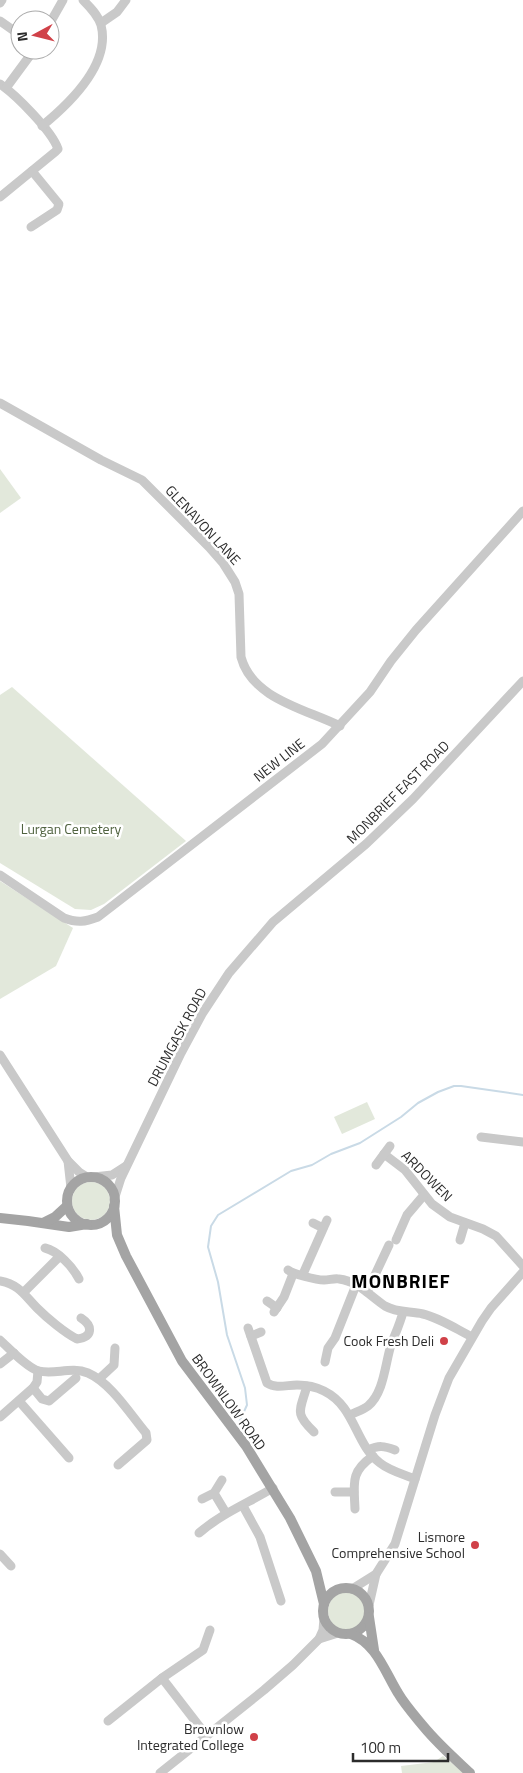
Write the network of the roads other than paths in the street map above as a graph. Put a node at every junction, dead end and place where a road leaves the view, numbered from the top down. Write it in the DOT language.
graph roads {
  1 [pos="2,0"];
  2 [pos="83,0"];
  3 [pos="126,0"];
  4 [pos="0,3"];
  5 [pos="101,23"];
  6 [pos="25,60"];
  7 [pos="3,86"];
  8 [pos="42,126"];
  9 [pos="32,170"];
  10 [pos="0,197"];
  11 [pos="31,227"];
  12 [pos="0,403"];
  13 [pos="523,511"];
  14 [pos="523,681"];
  15 [pos="340,726"];
  16 [pos="0,875"];
  17 [pos="284,913"];
  18 [pos="0,1056"];
  19 [pos="481,1137"];
  20 [pos="523,1142"];
  21 [pos="390,1146"];
  22 [pos="384,1154"];
  23 [pos="68,1161"];
  24 [pos="129,1161"];
  25 [pos="376,1165"];
  26 [pos="91,1177"];
  27 [pos="71,1188"];
  28 [pos="424,1195"];
  29 [pos="114,1203"];
  30 [pos="68,1206"];
  31 [pos="0,1218"];
  32 [pos="44,1223"];
  33 [pos="313,1223"];
  34 [pos="465,1223"];
  35 [pos="92,1224"];
  36 [pos="460,1240"];
  37 [pos="45,1248"];
  38 [pos="122,1248"];
  39 [pos="59,1257"];
  40 [pos="523,1266"];
  41 [pos="523,1272"];
  42 [pos="303,1274"];
  43 [pos="79,1279"];
  44 [pos="0,1282"];
  45 [pos="356,1285"];
  46 [pos="24,1292"];
  47 [pos="367,1292"];
  48 [pos="267,1301"];
  49 [pos="403,1312"];
  50 [pos="81,1318"];
  51 [pos="261,1332"];
  52 [pos="472,1337"];
  53 [pos="0,1340"];
  54 [pos="115,1348"];
  55 [pos="14,1353"];
  56 [pos="389,1353"];
  57 [pos="398,1356"];
  58 [pos="325,1362"];
  59 [pos="0,1364"];
  60 [pos="38,1371"];
  61 [pos="76,1378"];
  62 [pos="99,1379"];
  63 [pos="307,1386"];
  64 [pos="33,1388"];
  65 [pos="19,1401"];
  66 [pos="350,1415"];
  67 [pos="0,1417"];
  68 [pos="314,1432"];
  69 [pos="395,1450"];
  70 [pos="370,1453"];
  71 [pos="69,1458"];
  72 [pos="118,1465"];
  73 [pos="415,1479"];
  74 [pos="222,1480"];
  75 [pos="273,1488"];
  76 [pos="335,1492"];
  77 [pos="354,1492"];
  78 [pos="214,1493"];
  79 [pos="202,1499"];
  80 [pos="243,1506"];
  81 [pos="354,1508"];
  82 [pos="226,1513"];
  83 [pos="199,1533"];
  84 [pos="0,1554"];
  85 [pos="10,1566"];
  86 [pos="316,1570"];
  87 [pos="376,1574"];
  88 [pos="341,1588"];
  89 [pos="352,1589"];
  90 [pos="281,1601"];
  91 [pos="324,1604"];
  92 [pos="369,1610"];
  93 [pos="324,1618"];
  94 [pos="210,1630"];
  95 [pos="338,1633"];
  96 [pos="351,1634"];
  97 [pos="318,1639"];
  98 [pos="375,1653"];
  99 [pos="162,1678"];
  100 [pos="108,1721"];
  101 [pos="206,1735"];
  102 [pos="160,1773"];
  103 [pos="470,1773"];
  1 -- 4 [label="street"];
  2 -- 5 [label="street"];
  3 -- 5 [label="street"];
  5 -- 8 [label="street"];
  6 -- 7 [label="street"];
  7 -- 8 [label="street"];
  8 -- 9 [label="street"];
  9 -- 10 [label="street"];
  9 -- 11 [label="street"];
  12 -- 15 [label="street, GLENAVON LANE"];
  13 -- 15 [label="street, NEW LINE"];
  14 -- 17 [label="street, MONBRIEF EAST ROAD"];
  15 -- 16 [label="street, NEW LINE"];
  17 -- 24 [label="street, DRUMGASK ROAD"];
  18 -- 23 [label="street"];
  19 -- 20 [label="street"];
  21 -- 22 [label="street"];
  22 -- 25 [label="street"];
  22 -- 28 [label="street, ARDOWEN"];
  23 -- 26 [label="street"];
  23 -- 27 [label="street"];
  24 -- 26 [label="street"];
  24 -- 29 [label="street, DRUMGASK ROAD"];
  26 -- 27 [label="main road"];
  26 -- 29 [label="main road"];
  27 -- 30 [label="main road"];
  28 -- 34 [label="street, ARDOWEN"];
  28 -- 47 [label="street"];
  29 -- 35 [label="main road"];
  29 -- 38 [label="main road, BROWNLOW ROAD"];
  30 -- 32 [label="main road"];
  30 -- 35 [label="main road"];
  31 -- 32 [label="main road"];
  32 -- 35 [label="main road"];
  33 -- 42 [label="street"];
  34 -- 36 [label="street"];
  34 -- 40 [label="street, ARDOWEN"];
  35 -- 38 [label="main road, BROWNLOW ROAD"];
  37 -- 39 [label="street"];
  38 -- 75 [label="main road, BROWNLOW ROAD"];
  39 -- 43 [label="street"];
  39 -- 46 [label="street"];
  41 -- 52 [label="street"];
  42 -- 45 [label="street"];
  42 -- 48 [label="street"];
  44 -- 46 [label="street"];
  45 -- 47 [label="street"];
  45 -- 58 [label="street"];
  46 -- 50 [label="street"];
  47 -- 49 [label="street"];
  49 -- 52 [label="street"];
  49 -- 56 [label="street"];
  51 -- 63 [label="street"];
  52 -- 73 [label="street"];
  53 -- 55 [label="street"];
  54 -- 62 [label="street"];
  55 -- 59 [label="street"];
  55 -- 60 [label="street"];
  56 -- 57 [label="street"];
  56 -- 66 [label="street"];
  60 -- 62 [label="street"];
  60 -- 64 [label="street"];
  61 -- 64 [label="street"];
  62 -- 72 [label="street"];
  63 -- 66 [label="street"];
  63 -- 68 [label="street"];
  64 -- 65 [label="street"];
  65 -- 67 [label="street"];
  65 -- 71 [label="street"];
  66 -- 70 [label="street"];
  69 -- 70 [label="street"];
  70 -- 73 [label="street"];
  70 -- 77 [label="street"];
  73 -- 87 [label="street"];
  74 -- 78 [label="street"];
  75 -- 80 [label="street"];
  75 -- 86 [label="main road, BROWNLOW ROAD"];
  76 -- 77 [label="street"];
  77 -- 81 [label="street"];
  78 -- 79 [label="street"];
  78 -- 82 [label="street"];
  80 -- 82 [label="street"];
  80 -- 90 [label="street"];
  82 -- 83 [label="street"];
  84 -- 85 [label="street"];
  86 -- 88 [label="main road, BROWNLOW ROAD"];
  86 -- 91 [label="main road, BROWNLOW ROAD"];
  87 -- 89 [label="street"];
  87 -- 92 [label="street"];
  88 -- 89 [label="main road"];
  88 -- 91 [label="main road"];
  89 -- 92 [label="main road"];
  91 -- 93 [label="main road"];
  92 -- 96 [label="main road"];
  92 -- 98 [label="main road"];
  93 -- 95 [label="main road"];
  93 -- 97 [label="street"];
  94 -- 99 [label="street"];
  95 -- 96 [label="main road"];
  95 -- 97 [label="street"];
  96 -- 98 [label="main road"];
  97 -- 101 [label="street"];
  98 -- 103 [label="main road"];
  99 -- 100 [label="street"];
  99 -- 101 [label="street"];
  101 -- 102 [label="street"];
}
